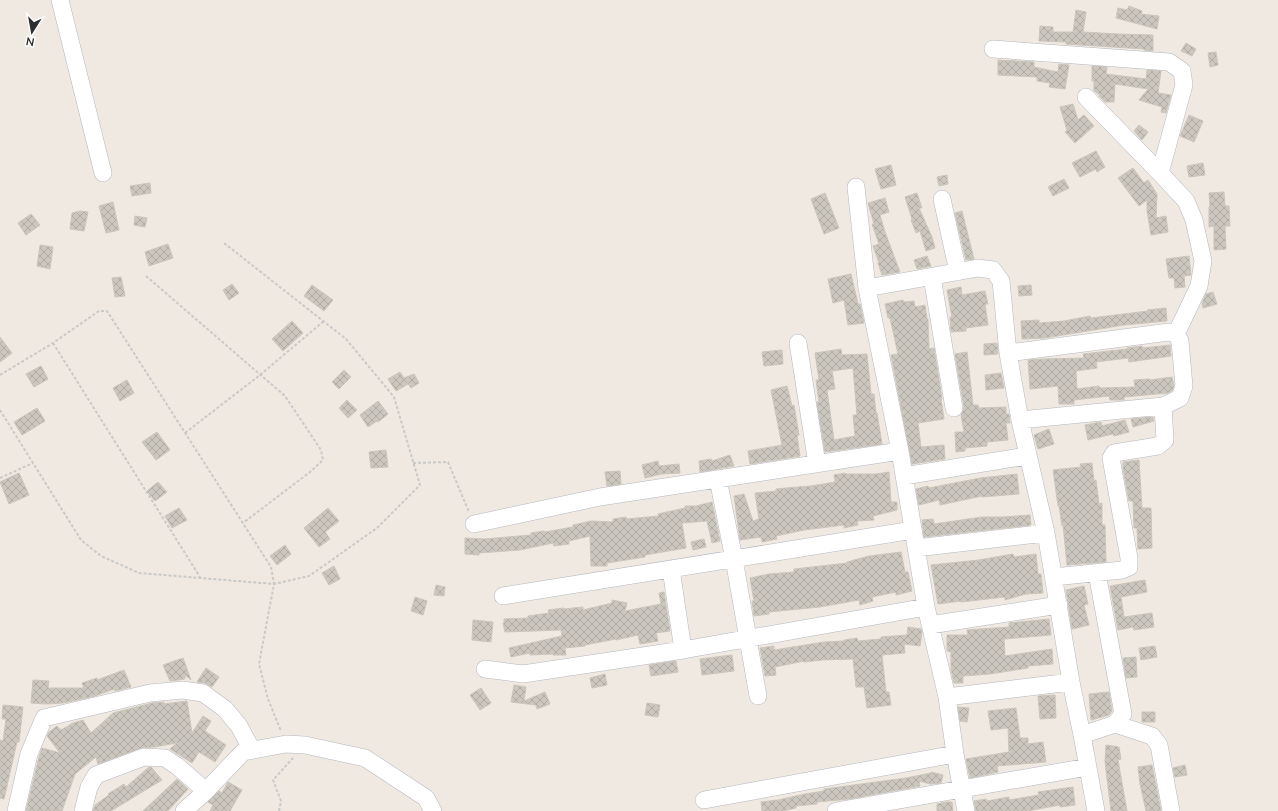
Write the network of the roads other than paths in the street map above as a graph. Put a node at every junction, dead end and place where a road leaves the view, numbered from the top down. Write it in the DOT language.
graph roads {
  1 [pos="60,0"];
  2 [pos="992,49"];
  3 [pos="1086,97"];
  4 [pos="103,173"];
  5 [pos="1160,173"];
  6 [pos="856,187"];
  7 [pos="942,199"];
  8 [pos="958,272"];
  9 [pos="932,276"];
  10 [pos="867,288"];
  11 [pos="1176,334"];
  12 [pos="798,343"];
  13 [pos="1008,353"];
  14 [pos="1162,406"];
  15 [pos="954,408"];
  16 [pos="1020,420"];
  17 [pos="900,451"];
  18 [pos="1027,456"];
  19 [pos="817,464"];
  20 [pos="904,476"];
  21 [pos="718,479"];
  22 [pos="474,524"];
  23 [pos="913,530"];
  24 [pos="1046,533"];
  25 [pos="916,548"];
  26 [pos="734,559"];
  27 [pos="671,569"];
  28 [pos="1097,573"];
  29 [pos="1054,577"];
  30 [pos="503,596"];
  31 [pos="1059,605"];
  32 [pos="926,607"];
  33 [pos="930,625"];
  34 [pos="748,638"];
  35 [pos="683,650"];
  36 [pos="485,669"];
  37 [pos="1071,682"];
  38 [pos="758,696"];
  39 [pos="947,697"];
  40 [pos="1115,724"];
  41 [pos="1082,735"];
  42 [pos="252,750"];
  43 [pos="955,754"];
  44 [pos="1088,768"];
  45 [pos="962,789"];
  46 [pos="206,791"];
  47 [pos="704,800"];
  48 [pos="16,811"];
  49 [pos="83,811"];
  50 [pos="184,811"];
  51 [pos="433,811"];
  52 [pos="836,811"];
  53 [pos="966,811"];
  54 [pos="1096,811"];
  55 [pos="1171,811"];
  1 -- 4 [label="street"];
  2 -- 5 [label="street"];
  3 -- 5 [label="street"];
  5 -- 11 [label="street"];
  6 -- 10 [label="street"];
  7 -- 8 [label="street"];
  8 -- 9 [label="street"];
  8 -- 13 [label="street"];
  9 -- 10 [label="street"];
  9 -- 15 [label="street"];
  10 -- 17 [label="street"];
  11 -- 13 [label="street"];
  11 -- 14 [label="street"];
  12 -- 19 [label="street"];
  13 -- 16 [label="street"];
  14 -- 16 [label="street"];
  14 -- 28 [label="street"];
  16 -- 18 [label="street"];
  17 -- 19 [label="street"];
  17 -- 20 [label="street"];
  18 -- 20 [label="street"];
  18 -- 24 [label="street"];
  19 -- 21 [label="street"];
  20 -- 23 [label="street"];
  21 -- 22 [label="street"];
  21 -- 26 [label="street"];
  23 -- 25 [label="street"];
  23 -- 26 [label="street"];
  24 -- 25 [label="street"];
  24 -- 29 [label="street"];
  25 -- 32 [label="street"];
  26 -- 27 [label="street"];
  26 -- 34 [label="street"];
  27 -- 30 [label="street"];
  27 -- 35 [label="street"];
  28 -- 29 [label="street"];
  28 -- 40 [label="street"];
  29 -- 31 [label="street"];
  31 -- 33 [label="street"];
  31 -- 37 [label="street"];
  32 -- 33 [label="street"];
  32 -- 34 [label="street"];
  33 -- 39 [label="street"];
  34 -- 35 [label="street"];
  34 -- 38 [label="street"];
  35 -- 36 [label="street"];
  37 -- 39 [label="street"];
  37 -- 41 [label="street"];
  39 -- 43 [label="street"];
  40 -- 41 [label="street"];
  40 -- 55 [label="street"];
  41 -- 44 [label="street"];
  42 -- 46 [label="street"];
  42 -- 48 [label="street"];
  42 -- 51 [label="street"];
  43 -- 45 [label="street"];
  43 -- 47 [label="street"];
  44 -- 45 [label="street"];
  44 -- 54 [label="street"];
  45 -- 52 [label="street"];
  45 -- 53 [label="street"];
  46 -- 49 [label="street"];
  46 -- 50 [label="street"];
}
